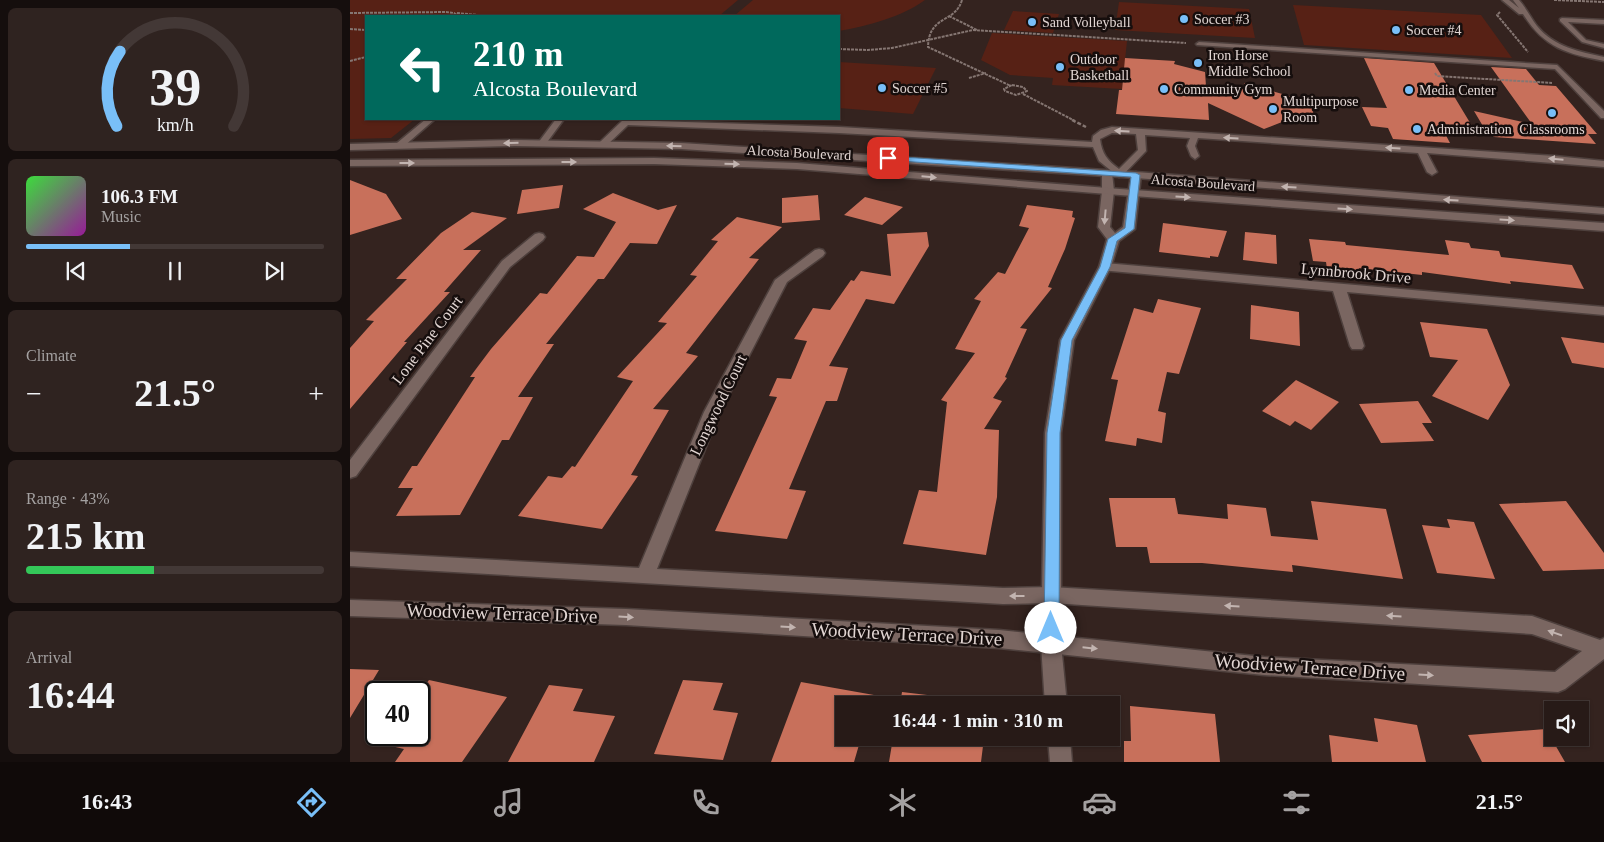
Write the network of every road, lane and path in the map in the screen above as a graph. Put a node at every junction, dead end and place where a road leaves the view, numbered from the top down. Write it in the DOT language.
graph roads {
  1 [pos="962,0"];
  2 [pos="1505,0"];
  3 [pos="1516,0"];
  4 [pos="1554,0"];
  5 [pos="1604,2"];
  6 [pos="350,13"];
  7 [pos="454,13"];
  8 [pos="457,15"];
  9 [pos="477,15"];
  10 [pos="948,15"];
  11 [pos="1531,21"];
  12 [pos="1604,22"];
  13 [pos="350,29"];
  14 [pos="365,30"];
  15 [pos="979,31"];
  16 [pos="991,32"];
  17 [pos="928,40"];
  18 [pos="1199,44"];
  19 [pos="1604,46"];
  20 [pos="840,49"];
  21 [pos="365,57"];
  22 [pos="1604,59"];
  23 [pos="350,61"];
  24 [pos="986,73"];
  25 [pos="968,78"];
  26 [pos="1011,86"];
  27 [pos="1023,94"];
  28 [pos="1604,116"];
  29 [pos="430,120"];
  30 [pos="559,120"];
  31 [pos="1140,132"];
  32 [pos="1101,135"];
  33 [pos="1196,136"];
  34 [pos="542,143"];
  35 [pos="603,144"];
  36 [pos="1097,145"];
  37 [pos="400,146"];
  38 [pos="350,147"];
  39 [pos="1421,150"];
  40 [pos="1195,156"];
  41 [pos="350,163"];
  42 [pos="1604,164"];
  43 [pos="1432,172"];
  44 [pos="1106,173"];
  45 [pos="1119,174"];
  46 [pos="1136,175"];
  47 [pos="1108,192"];
  48 [pos="1134,194"];
  49 [pos="1604,211"];
  50 [pos="1604,227"];
  51 [pos="539,237"];
  52 [pos="1113,239"];
  53 [pos="820,253"];
  54 [pos="1105,267"];
  55 [pos="1340,289"];
  56 [pos="1604,311"];
  57 [pos="1357,346"];
  58 [pos="350,472"];
  59 [pos="350,559"];
  60 [pos="645,576"];
  61 [pos="1051,595"];
  62 [pos="350,608"];
  63 [pos="1051,644"];
  64 [pos="1603,648"];
  65 [pos="1055,696"];
  66 [pos="1060,746"];
  67 [pos="1061,762"];
  1 -- 10 [label="path"];
  2 -- 11 [label="lane"];
  3 -- 11 [label="lane"];
  4 -- 5 [label="path"];
  6 -- 7 [label="path"];
  7 -- 8 [label="path"];
  7 -- 9 [label="path"];
  10 -- 15 [label="path"];
  10 -- 17 [label="path"];
  11 -- 22 [label="lane"];
  12 -- 19 [label="lane"];
  13 -- 14 [label="path"];
  15 -- 16 [label="path"];
  15 -- 17 [label="path"];
  17 -- 20 [label="path"];
  17 -- 24 [label="path"];
  18 -- 28 [label="lane"];
  21 -- 23 [label="path"];
  24 -- 25 [label="path"];
  24 -- 26 [label="path"];
  26 -- 27 [label="path"];
  26 -- 27 [label="path"];
  27 -- 32 [label="path"];
  29 -- 37 [label="lane"];
  30 -- 34 [label="lane"];
  31 -- 32 [label="lane, one-way"];
  31 -- 33 [label="lane"];
  31 -- 45 [label="lane"];
  32 -- 36 [label="lane"];
  39 -- 33 [label="lane, one-way"];
  33 -- 40 [label="lane"];
  34 -- 35 [label="street, Alcosta Boulevard"];
  34 -- 37 [label="street, Alcosta Boulevard, one-way"];
  35 -- 36 [label="lane"];
  44 -- 35 [label="street, Alcosta Boulevard, one-way"];
  36 -- 45 [label="lane"];
  37 -- 38 [label="street, Alcosta Boulevard"];
  42 -- 39 [label="lane, one-way"];
  39 -- 43 [label="lane"];
  41 -- 47 [label="street, Alcosta Boulevard, one-way"];
  44 -- 45 [label="street, Alcosta Boulevard"];
  44 -- 47 [label="street"];
  45 -- 46 [label="street, Alcosta Boulevard"];
  46 -- 48 [label="street"];
  49 -- 46 [label="street, Alcosta Boulevard, one-way"];
  47 -- 48 [label="street, Alcosta Boulevard"];
  47 -- 52 [label="street, one-way"];
  48 -- 50 [label="street, Alcosta Boulevard, one-way"];
  48 -- 52 [label="street"];
  51 -- 58 [label="street, Lone Pine Court"];
  52 -- 54 [label="street"];
  53 -- 60 [label="street, Longwood Court"];
  54 -- 55 [label="street, Lynnbrook Drive"];
  54 -- 61 [label="street"];
  55 -- 56 [label="street, Lynnbrook Drive"];
  55 -- 57 [label="street"];
  59 -- 60 [label="street, Woodview Terrace Drive"];
  61 -- 60 [label="street, Woodview Terrace Drive, one-way"];
  61 -- 63 [label="street"];
  64 -- 61 [label="street, Woodview Terrace Drive, one-way"];
  62 -- 63 [label="street, Woodview Terrace Drive, one-way"];
  63 -- 64 [label="street, Woodview Terrace Drive, one-way"];
  63 -- 65 [label="street"];
  66 -- 67 [label="street"];
}
